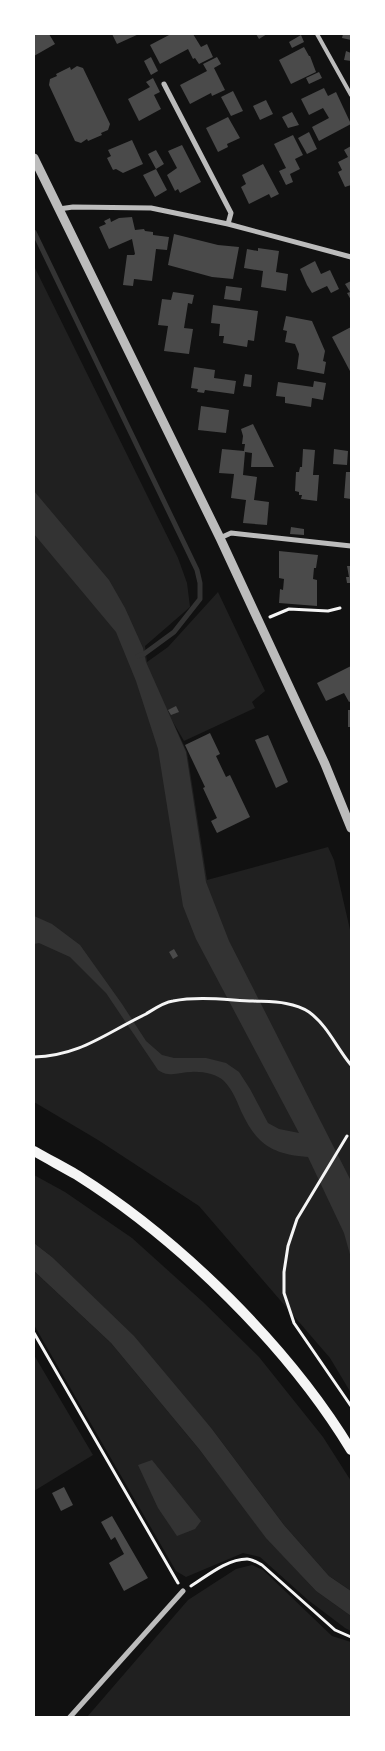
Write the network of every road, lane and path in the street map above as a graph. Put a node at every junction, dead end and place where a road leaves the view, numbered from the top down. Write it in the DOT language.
graph roads {
  1 [pos="317,34"];
  2 [pos="164,84"];
  3 [pos="351,95"];
  4 [pos="34,158"];
  5 [pos="59,208"];
  6 [pos="228,224"];
  7 [pos="351,257"];
  8 [pos="220,538"];
  9 [pos="351,546"];
  10 [pos="340,608"];
  11 [pos="270,617"];
  12 [pos="351,828"];
  13 [pos="34,1058"];
  14 [pos="351,1064"];
  15 [pos="347,1136"];
  16 [pos="34,1151"];
  17 [pos="34,1333"];
  18 [pos="351,1406"];
  19 [pos="351,1450"];
  20 [pos="183,1592"];
  21 [pos="351,1637"];
  22 [pos="70,1717"];
  1 -- 3 [label="lane"];
  2 -- 6 [label="street"];
  4 -- 5 [label="street"];
  5 -- 6 [label="street"];
  5 -- 8 [label="street"];
  6 -- 7 [label="street"];
  8 -- 9 [label="street"];
  8 -- 12 [label="street"];
  10 -- 11 [label="path"];
  13 -- 14 [label="path"];
  15 -- 18 [label="path"];
  16 -- 19 [label="main road"];
  17 -- 20 [label="path"];
  20 -- 21 [label="path"];
  20 -- 22 [label="street"];
}
